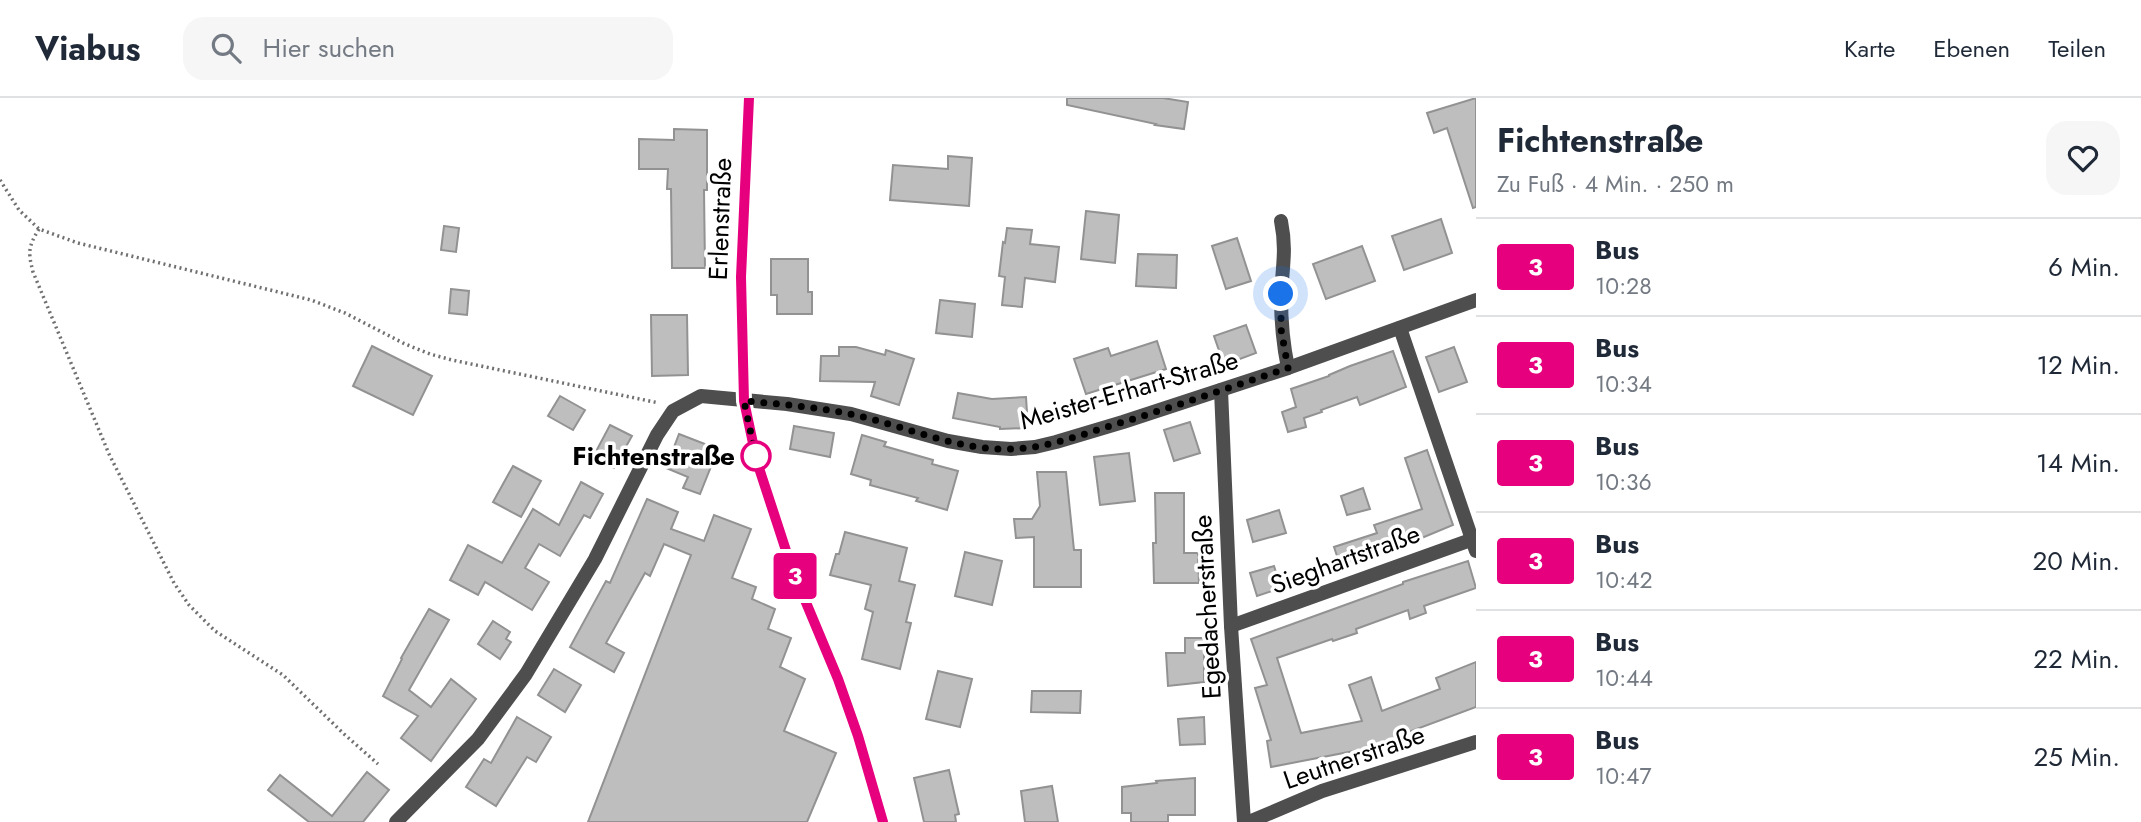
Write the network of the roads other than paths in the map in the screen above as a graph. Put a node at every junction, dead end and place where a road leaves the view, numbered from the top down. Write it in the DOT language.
graph roads {
  1 [pos="749,98"];
  2 [pos="1281,220"];
  3 [pos="1476,300"];
  4 [pos="1400,328"];
  5 [pos="1288,368"];
  6 [pos="1221,390"];
  7 [pos="744,401"];
  8 [pos="1474,543"];
  9 [pos="1231,625"];
  10 [pos="1476,742"];
  11 [pos="396,822"];
  12 [pos="883,822"];
  13 [pos="1247,822"];
  1 -- 7 [label="street, Erlenstraße"];
  2 -- 5 [label="street"];
  3 -- 4 [label="street, Meister-Erhart-Straße"];
  4 -- 5 [label="street, Meister-Erhart-Straße"];
  4 -- 8 [label="street"];
  5 -- 6 [label="street, Meister-Erhart-Straße"];
  6 -- 7 [label="street, Meister-Erhart-Straße"];
  6 -- 9 [label="street, Egedacherstraße"];
  7 -- 11 [label="street"];
  7 -- 12 [label="street, Erlenstraße"];
  8 -- 9 [label="street, Sieghartstraße"];
  9 -- 13 [label="street, Egedacherstraße"];
  10 -- 13 [label="street, Leutnerstraße"];
}
